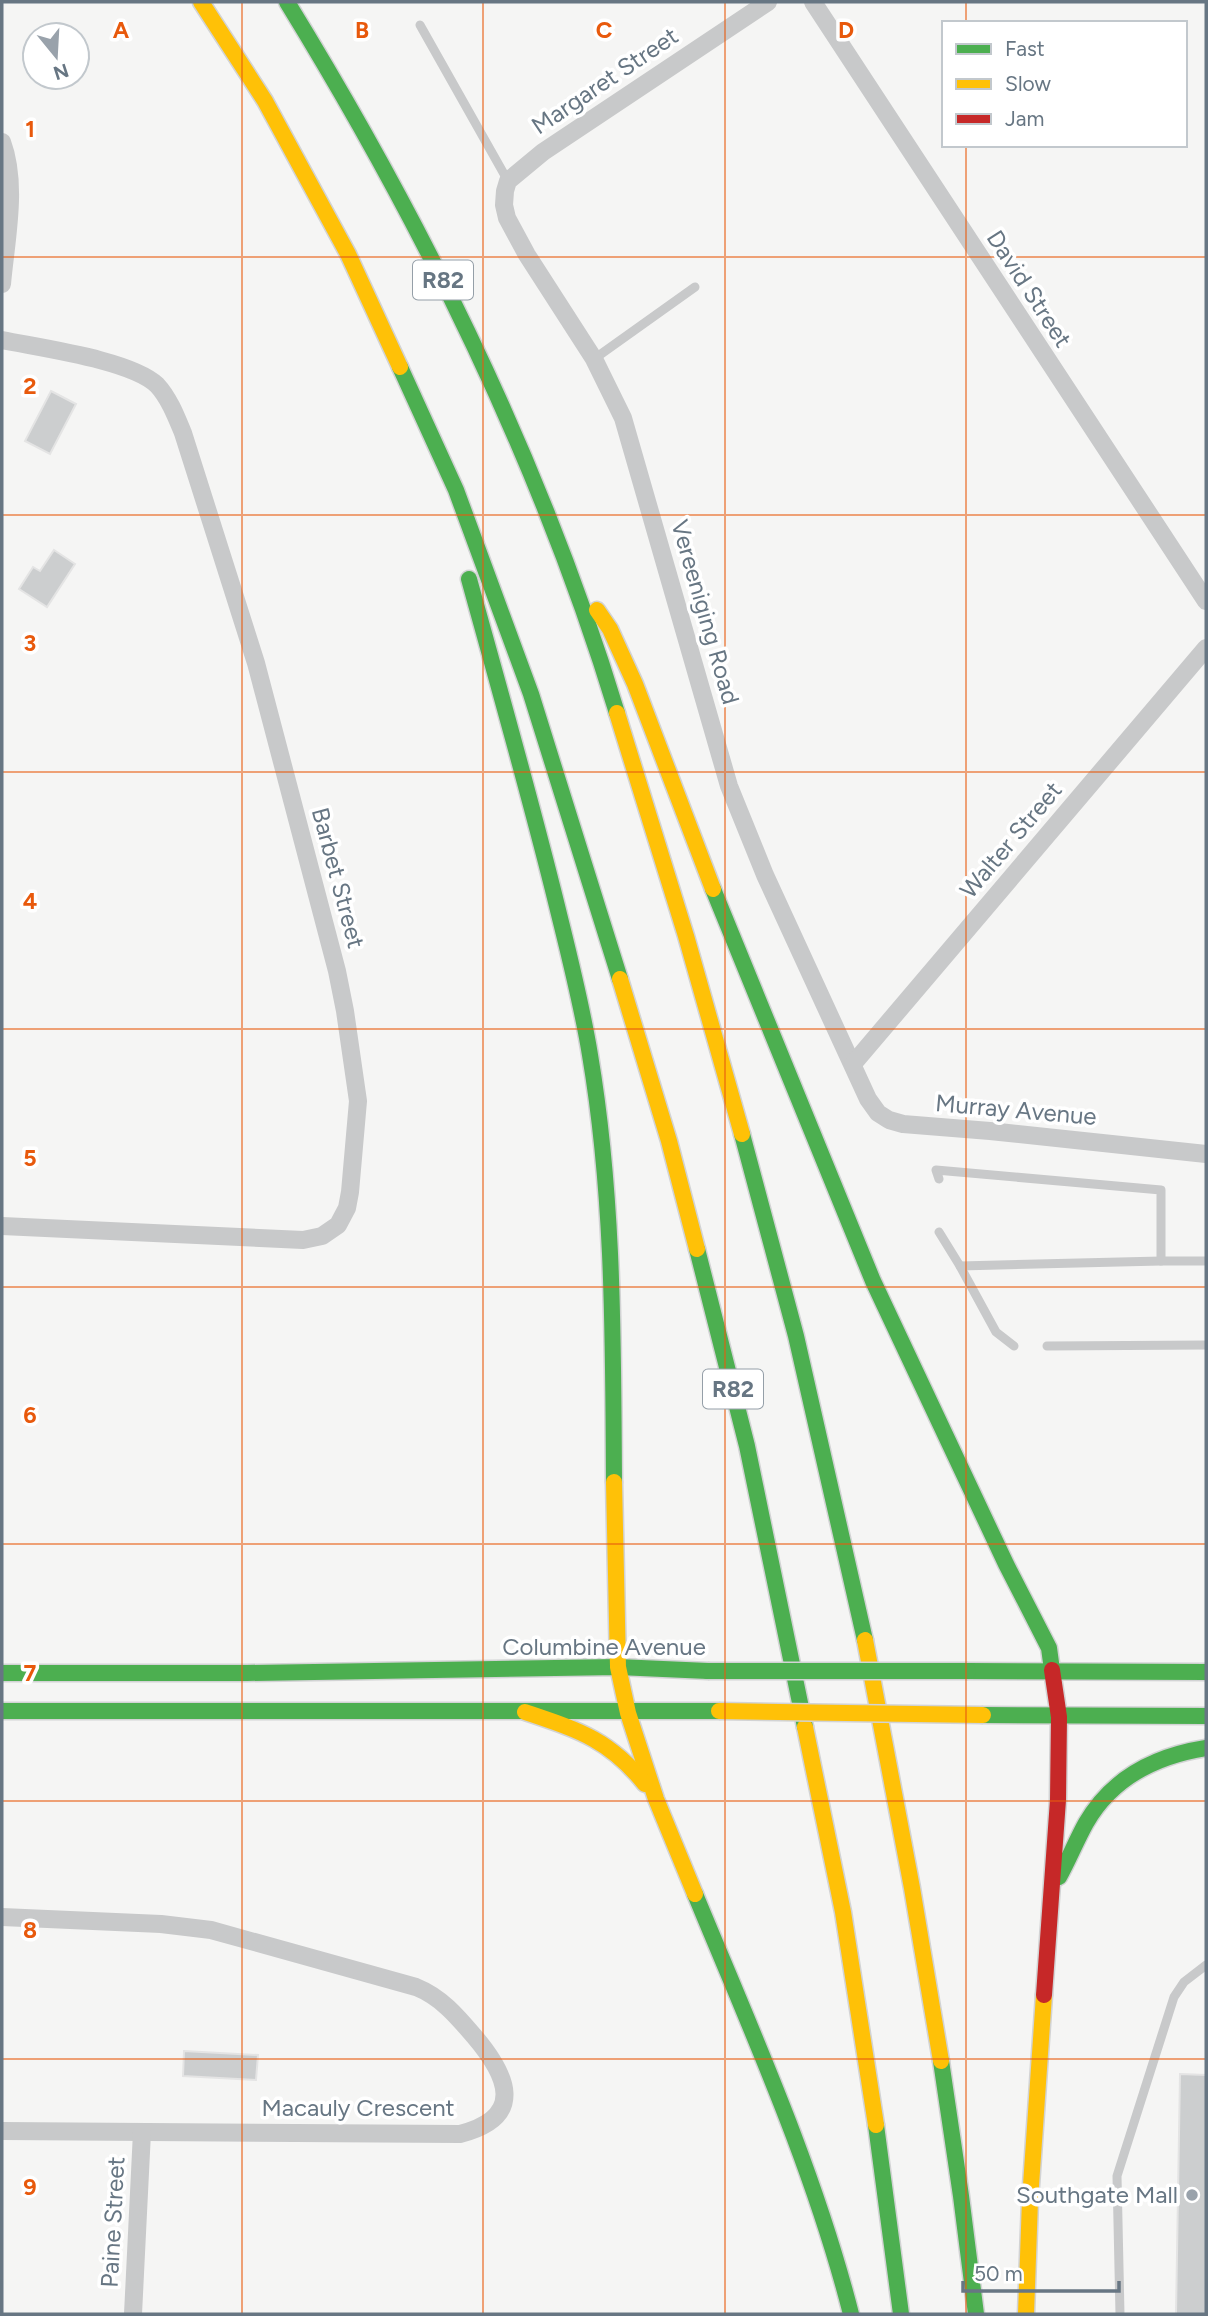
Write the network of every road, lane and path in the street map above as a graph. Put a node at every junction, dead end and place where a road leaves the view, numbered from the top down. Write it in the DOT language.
graph roads {
  1 [pos="201,2"];
  2 [pos="287,2"];
  3 [pos="768,2"];
  4 [pos="813,2"];
  5 [pos="420,25"];
  6 [pos="2,142"];
  7 [pos="508,181"];
  8 [pos="2,284"];
  9 [pos="695,287"];
  10 [pos="2,340"];
  11 [pos="594,359"];
  12 [pos="456,490"];
  13 [pos="571,573"];
  14 [pos="1206,601"];
  15 [pos="1206,648"];
  16 [pos="853,1064"];
  17 [pos="1206,1154"];
  18 [pos="939,1179"];
  19 [pos="2,1226"];
  20 [pos="939,1232"];
  21 [pos="1161,1261"];
  22 [pos="1206,1261"];
  23 [pos="960,1266"];
  24 [pos="1206,1345"];
  25 [pos="1014,1346"];
  26 [pos="1047,1346"];
  27 [pos="618,1667"];
  28 [pos="1053,1672"];
  29 [pos="1206,1672"];
  30 [pos="2,1673"];
  31 [pos="2,1711"];
  32 [pos="525,1712"];
  33 [pos="628,1713"];
  34 [pos="1206,1716"];
  35 [pos="1059,1717"];
  36 [pos="1206,1748"];
  37 [pos="656,1799"];
  38 [pos="1051,1892"];
  39 [pos="2,1917"];
  40 [pos="1206,1965"];
  41 [pos="2,2131"];
  42 [pos="142,2132"];
  43 [pos="133,2314"];
  44 [pos="851,2314"];
  45 [pos="901,2314"];
  46 [pos="976,2314"];
  47 [pos="1026,2314"];
  48 [pos="1120,2314"];
  1 -- 12 [label="main road, R82"];
  2 -- 13 [label="main road, R82"];
  3 -- 7 [label="street, Margaret Street"];
  4 -- 14 [label="street, David Street"];
  5 -- 7 [label="lane"];
  6 -- 8 [label="street"];
  7 -- 11 [label="street, Vereeniging Road"];
  9 -- 11 [label="lane"];
  10 -- 19 [label="street, Barbet Street"];
  11 -- 16 [label="street, Vereeniging Road"];
  12 -- 27 [label="main road"];
  12 -- 45 [label="main road, R82"];
  13 -- 28 [label="main road"];
  13 -- 46 [label="main road, R82"];
  15 -- 16 [label="street, Walter Street"];
  16 -- 17 [label="street, Murray Avenue"];
  18 -- 21 [label="lane"];
  20 -- 23 [label="lane"];
  21 -- 22 [label="lane"];
  21 -- 23 [label="lane"];
  23 -- 25 [label="lane"];
  24 -- 26 [label="lane"];
  27 -- 28 [label="main road, Columbine Avenue, bridge"];
  27 -- 30 [label="main road, Columbine Avenue"];
  27 -- 33 [label="main road"];
  28 -- 29 [label="main road, Columbine Avenue"];
  28 -- 35 [label="main road"];
  31 -- 32 [label="main road"];
  32 -- 33 [label="main road"];
  32 -- 37 [label="main road"];
  33 -- 35 [label="main road, bridge"];
  33 -- 37 [label="main road"];
  34 -- 35 [label="main road"];
  35 -- 38 [label="main road"];
  36 -- 38 [label="main road"];
  37 -- 44 [label="main road"];
  38 -- 47 [label="main road"];
  39 -- 42 [label="street, Macauly Crescent"];
  40 -- 48 [label="lane"];
  41 -- 42 [label="street, Macauly Crescent"];
  42 -- 43 [label="street, Paine Street"];
}
